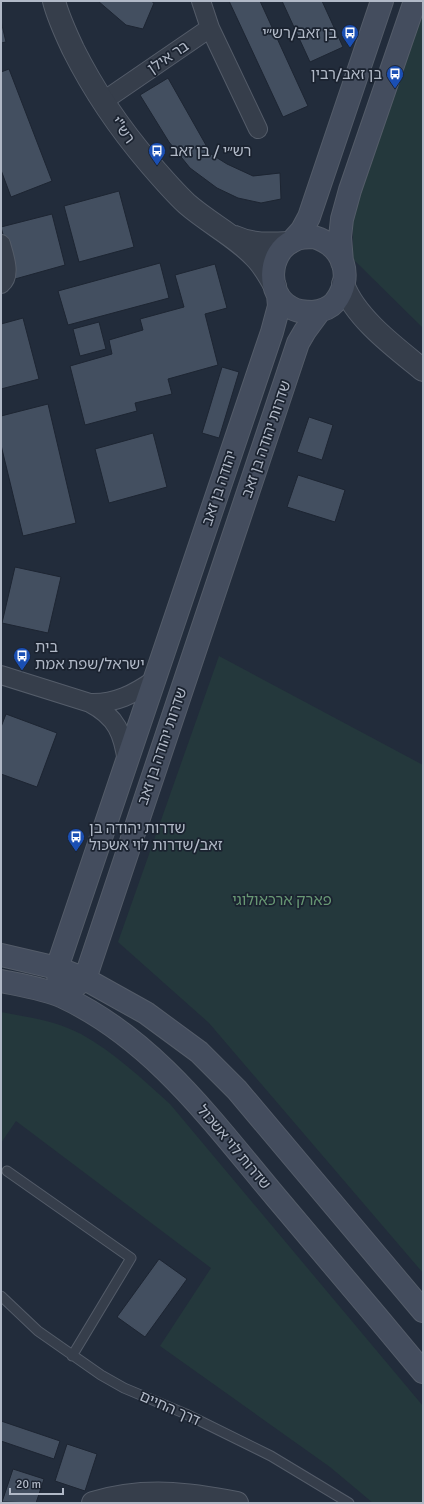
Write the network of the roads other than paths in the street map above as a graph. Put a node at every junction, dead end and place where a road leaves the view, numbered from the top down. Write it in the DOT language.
graph roads {
  1 [pos="54,1"];
  2 [pos="201,1"];
  3 [pos="382,1"];
  4 [pos="414,1"];
  5 [pos="210,28"];
  6 [pos="102,102"];
  7 [pos="258,129"];
  8 [pos="226,233"];
  9 [pos="291,241"];
  10 [pos="1,244"];
  11 [pos="342,262"];
  12 [pos="1,284"];
  13 [pos="344,284"];
  14 [pos="276,290"];
  15 [pos="322,310"];
  16 [pos="384,338"];
  17 [pos="423,370"];
  18 [pos="1,675"];
  19 [pos="154,680"];
  20 [pos="90,703"];
  21 [pos="127,762"];
  22 [pos="1,954"];
  23 [pos="57,968"];
  24 [pos="84,979"];
  25 [pos="1,981"];
  26 [pos="61,996"];
  27 [pos="7,1171"];
  28 [pos="1,1296"];
  29 [pos="423,1311"];
  30 [pos="72,1356"];
  31 [pos="423,1372"];
  32 [pos="93,1503"];
  33 [pos="237,1503"];
  34 [pos="349,1503"];
  1 -- 6 [label="street, רש\"י"];
  2 -- 5 [label="street"];
  3 -- 9 [label="main road"];
  4 -- 11 [label="main road"];
  5 -- 6 [label="street, בר אילן"];
  5 -- 7 [label="street"];
  6 -- 8 [label="street, רש\"י"];
  8 -- 9 [label="street, רש\"י"];
  8 -- 14 [label="street, רש\"י"];
  9 -- 11 [label="main road"];
  9 -- 14 [label="main road"];
  10 -- 12 [label="street"];
  11 -- 13 [label="main road"];
  13 -- 15 [label="main road"];
  13 -- 16 [label="street"];
  14 -- 15 [label="main road"];
  14 -- 19 [label="main road, יהודה בן זאב"];
  15 -- 16 [label="street"];
  15 -- 24 [label="main road, שדרות יהודה בן זאב"];
  16 -- 17 [label="street"];
  18 -- 20 [label="street"];
  19 -- 20 [label="street"];
  19 -- 21 [label="main road, שדרות יהודה בן זאב"];
  20 -- 21 [label="street"];
  21 -- 23 [label="main road, שדרות יהודה בן זאב"];
  22 -- 23 [label="main road"];
  23 -- 24 [label="main road"];
  23 -- 26 [label="main road, שדרות יהודה בן זאב"];
  24 -- 26 [label="main road"];
  24 -- 29 [label="main road"];
  25 -- 26 [label="main road, שדרות לוי אשכול"];
  26 -- 31 [label="main road, שדרות לוי אשכול"];
  27 -- 30 [label="lane"];
  28 -- 30 [label="lane, דרך החיים"];
  30 -- 34 [label="lane, דרך החיים"];
  32 -- 33 [label="street"];
}
